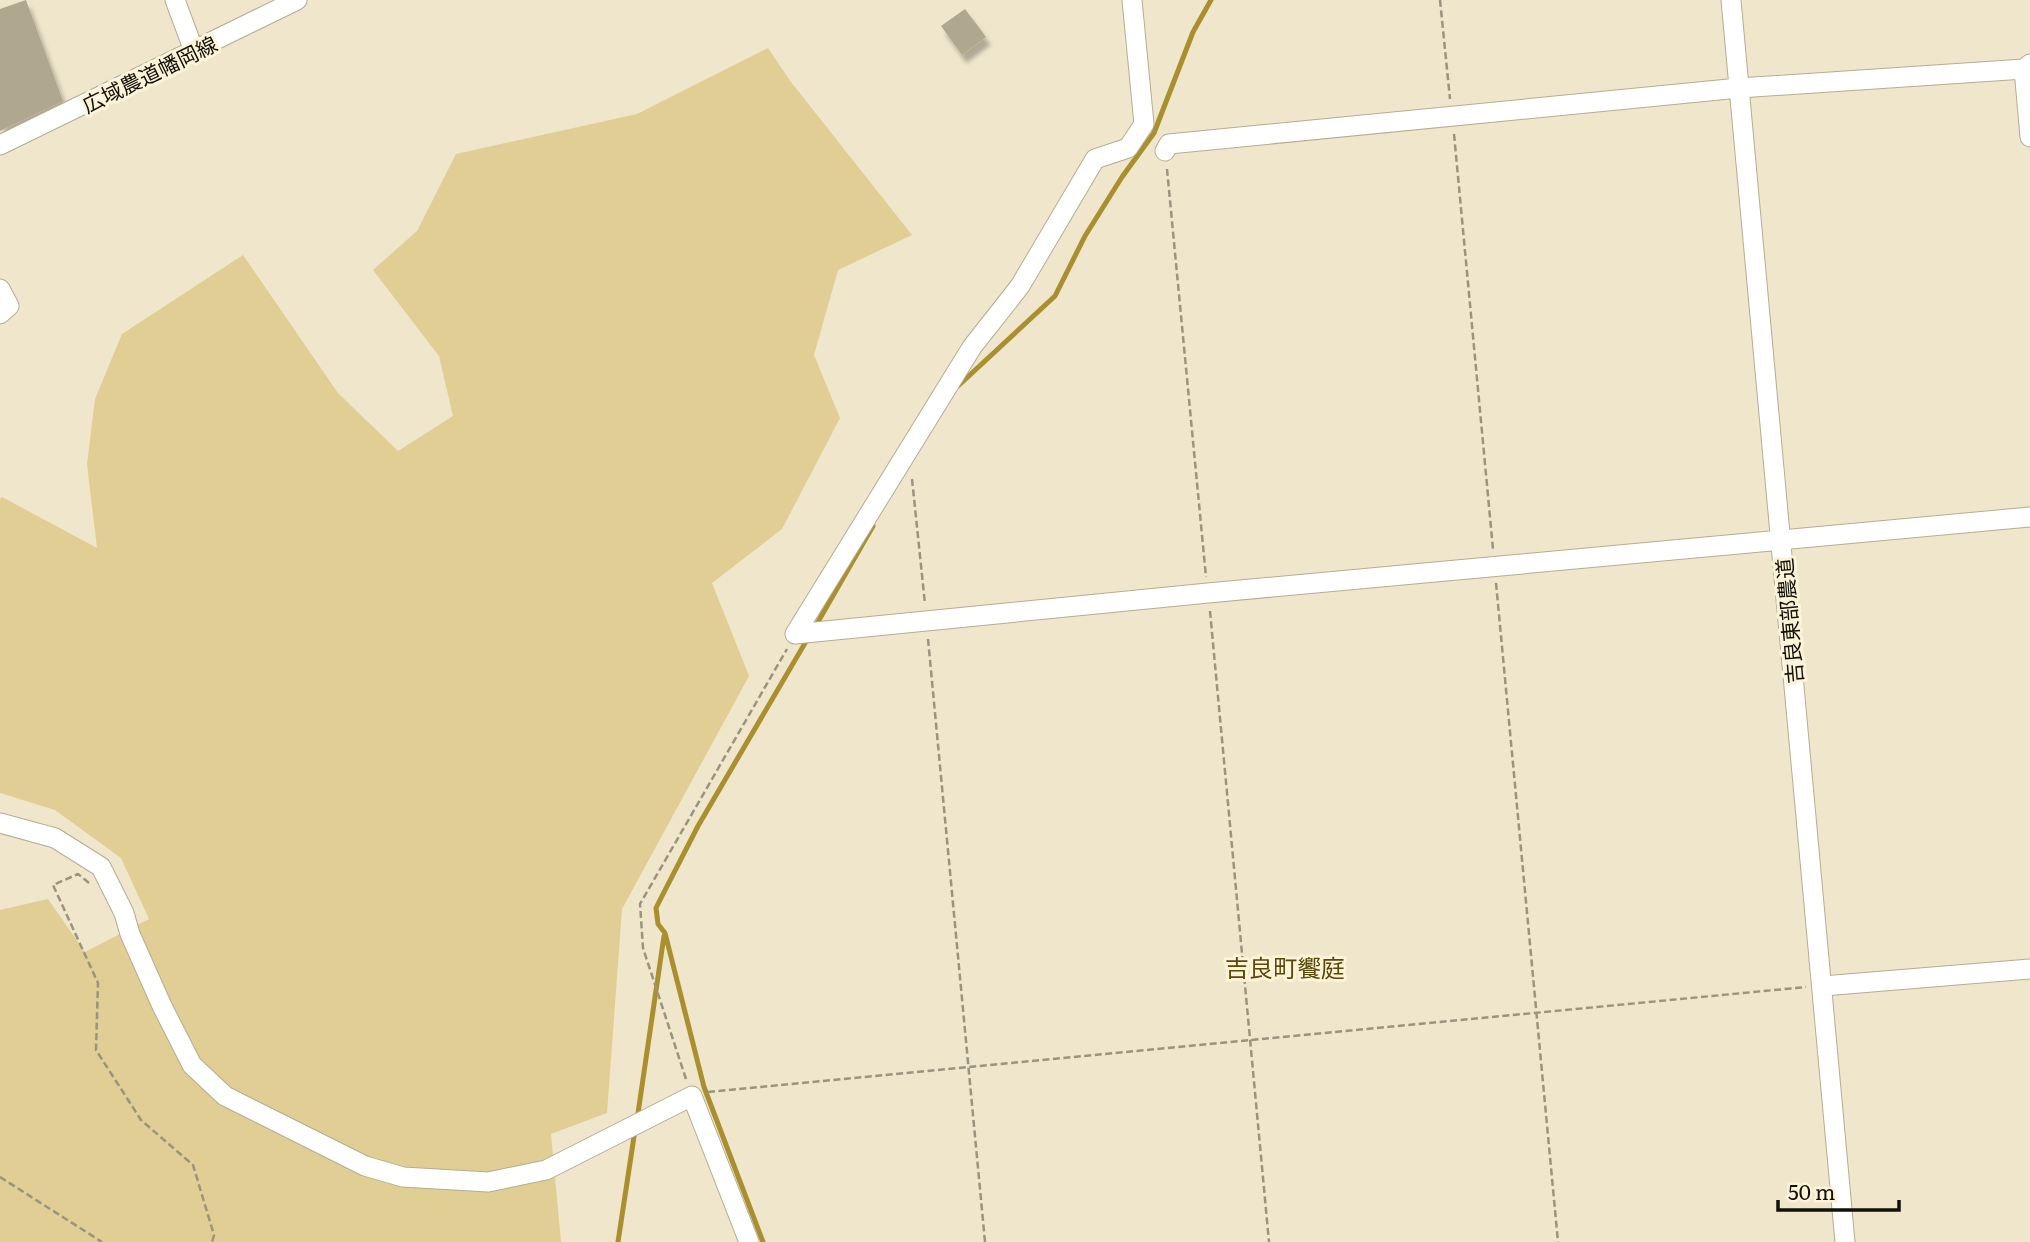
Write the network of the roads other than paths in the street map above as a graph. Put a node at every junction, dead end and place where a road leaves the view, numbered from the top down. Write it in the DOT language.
graph roads {
  1 [pos="175,0"];
  2 [pos="297,0"];
  3 [pos="1132,0"];
  4 [pos="1731,0"];
  5 [pos="194,51"];
  6 [pos="2027,67"];
  7 [pos="1739,88"];
  8 [pos="2030,136"];
  9 [pos="0,145"];
  10 [pos="1165,151"];
  11 [pos="0,289"];
  12 [pos="0,314"];
  13 [pos="2030,517"];
  14 [pos="1781,540"];
  15 [pos="0,823"];
  16 [pos="2030,970"];
  17 [pos="1823,986"];
  18 [pos="749,1242"];
  19 [pos="1845,1242"];
  1 -- 5 [label="street"];
  2 -- 5 [label="street, 広域農道幡岡線"];
  3 -- 14 [label="street"];
  4 -- 7 [label="street, 吉良東部農道"];
  5 -- 9 [label="street, 広域農道幡岡線"];
  6 -- 7 [label="street"];
  6 -- 8 [label="street"];
  7 -- 10 [label="street"];
  7 -- 14 [label="street, 吉良東部農道"];
  11 -- 12 [label="street"];
  13 -- 14 [label="street"];
  14 -- 17 [label="street, 吉良東部農道"];
  15 -- 18 [label="street"];
  16 -- 17 [label="street"];
  17 -- 19 [label="street, 吉良東部農道"];
}
